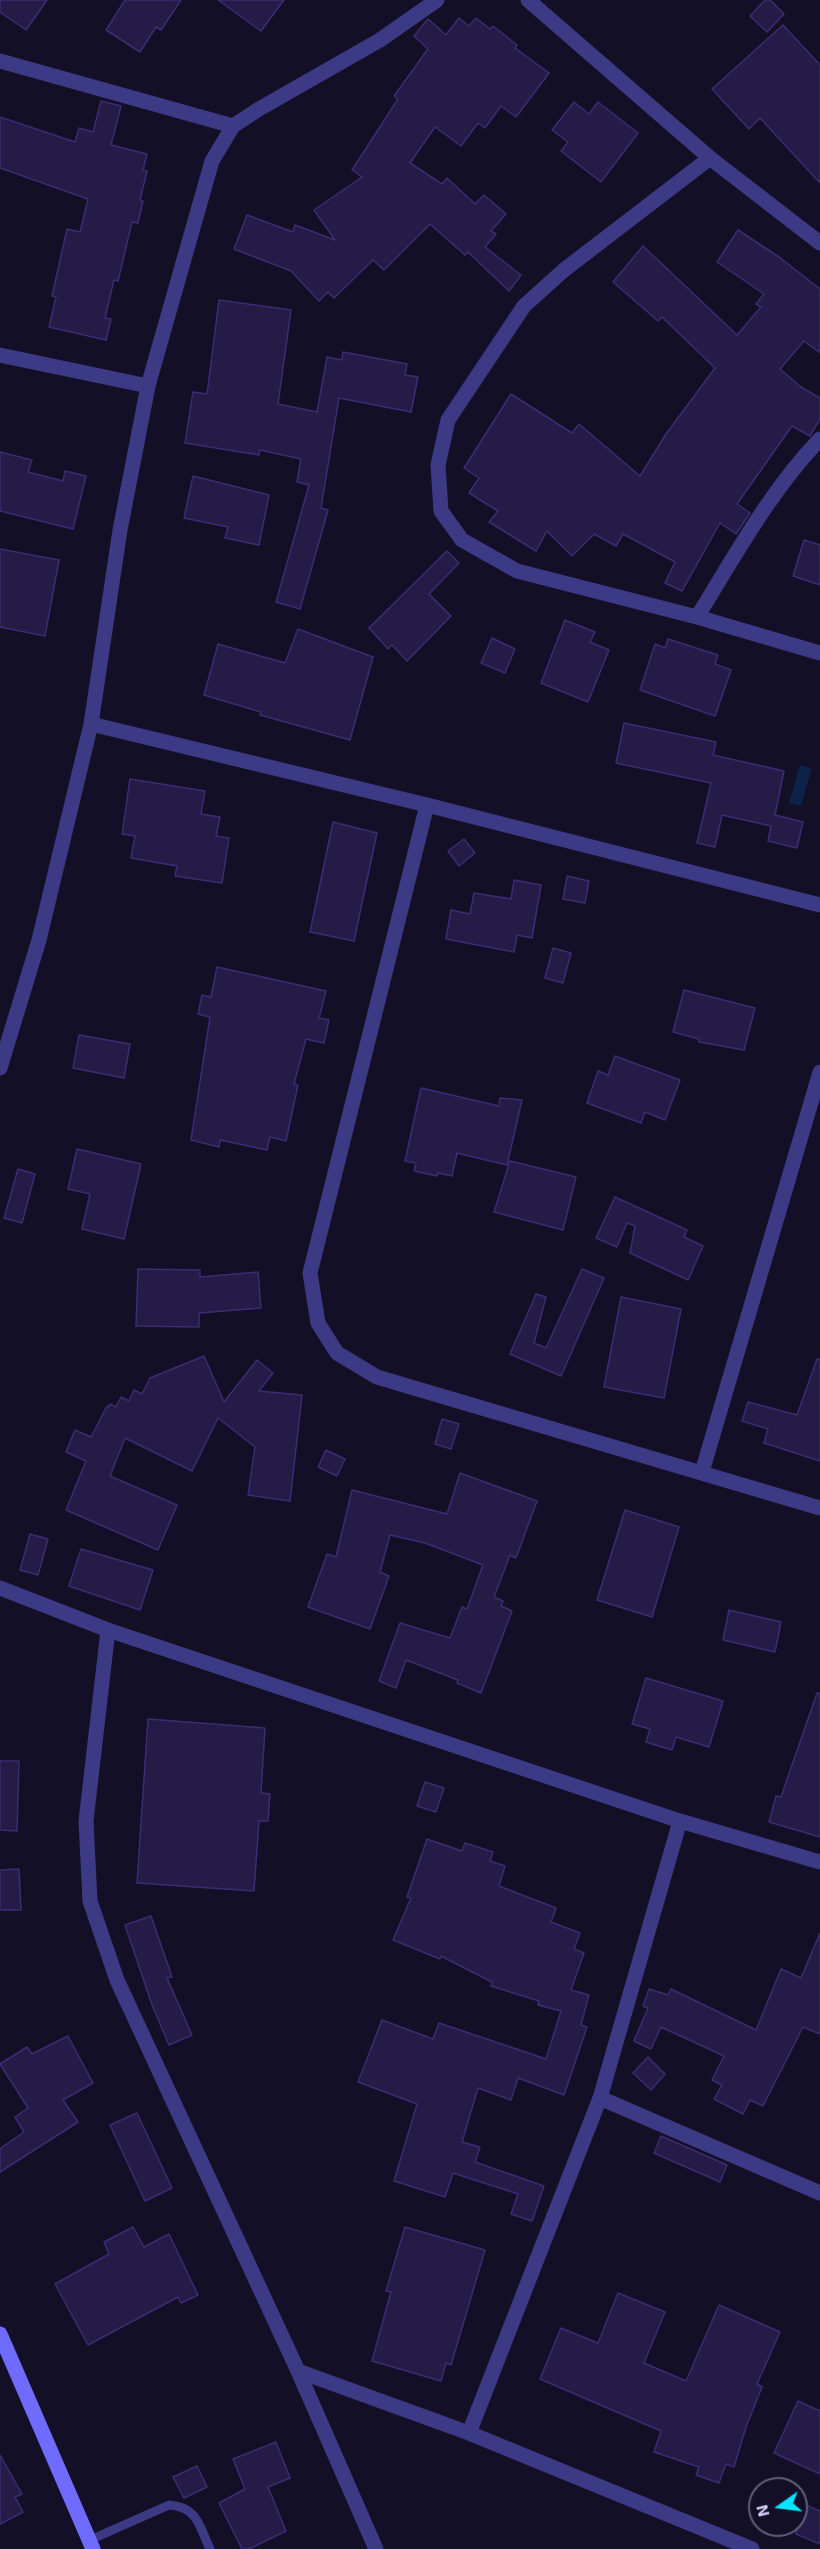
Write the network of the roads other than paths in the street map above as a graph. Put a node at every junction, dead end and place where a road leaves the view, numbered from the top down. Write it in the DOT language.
graph roads {
  1 [pos="437,0"];
  2 [pos="528,0"];
  3 [pos="0,61"];
  4 [pos="233,126"];
  5 [pos="710,158"];
  6 [pos="820,243"];
  7 [pos="0,355"];
  8 [pos="148,387"];
  9 [pos="820,439"];
  10 [pos="697,617"];
  11 [pos="820,653"];
  12 [pos="91,724"];
  13 [pos="427,805"];
  14 [pos="820,905"];
  15 [pos="0,1068"];
  16 [pos="820,1072"];
  17 [pos="702,1472"];
  18 [pos="820,1508"];
  19 [pos="0,1588"];
  20 [pos="108,1630"];
  21 [pos="680,1821"];
  22 [pos="820,1862"];
  23 [pos="600,2098"];
  24 [pos="820,2193"];
  25 [pos="0,2334"];
  26 [pos="298,2371"];
  27 [pos="469,2433"];
  28 [pos="92,2544"];
  29 [pos="210,2549"];
  30 [pos="376,2549"];
  31 [pos="752,2549"];
  1 -- 4 [label="street"];
  2 -- 5 [label="street"];
  3 -- 4 [label="street"];
  4 -- 8 [label="street"];
  5 -- 6 [label="street"];
  5 -- 10 [label="street"];
  7 -- 8 [label="street"];
  8 -- 12 [label="street"];
  9 -- 10 [label="street"];
  10 -- 11 [label="street"];
  12 -- 13 [label="street"];
  12 -- 15 [label="street"];
  13 -- 14 [label="street"];
  13 -- 17 [label="street"];
  16 -- 17 [label="street"];
  17 -- 18 [label="street"];
  19 -- 20 [label="street"];
  20 -- 21 [label="street"];
  20 -- 26 [label="street"];
  21 -- 22 [label="street"];
  21 -- 23 [label="street"];
  23 -- 24 [label="street"];
  23 -- 27 [label="street"];
  25 -- 28 [label="street"];
  26 -- 27 [label="street"];
  26 -- 30 [label="street"];
  27 -- 31 [label="street"];
  28 -- 29 [label="lane"];
}
